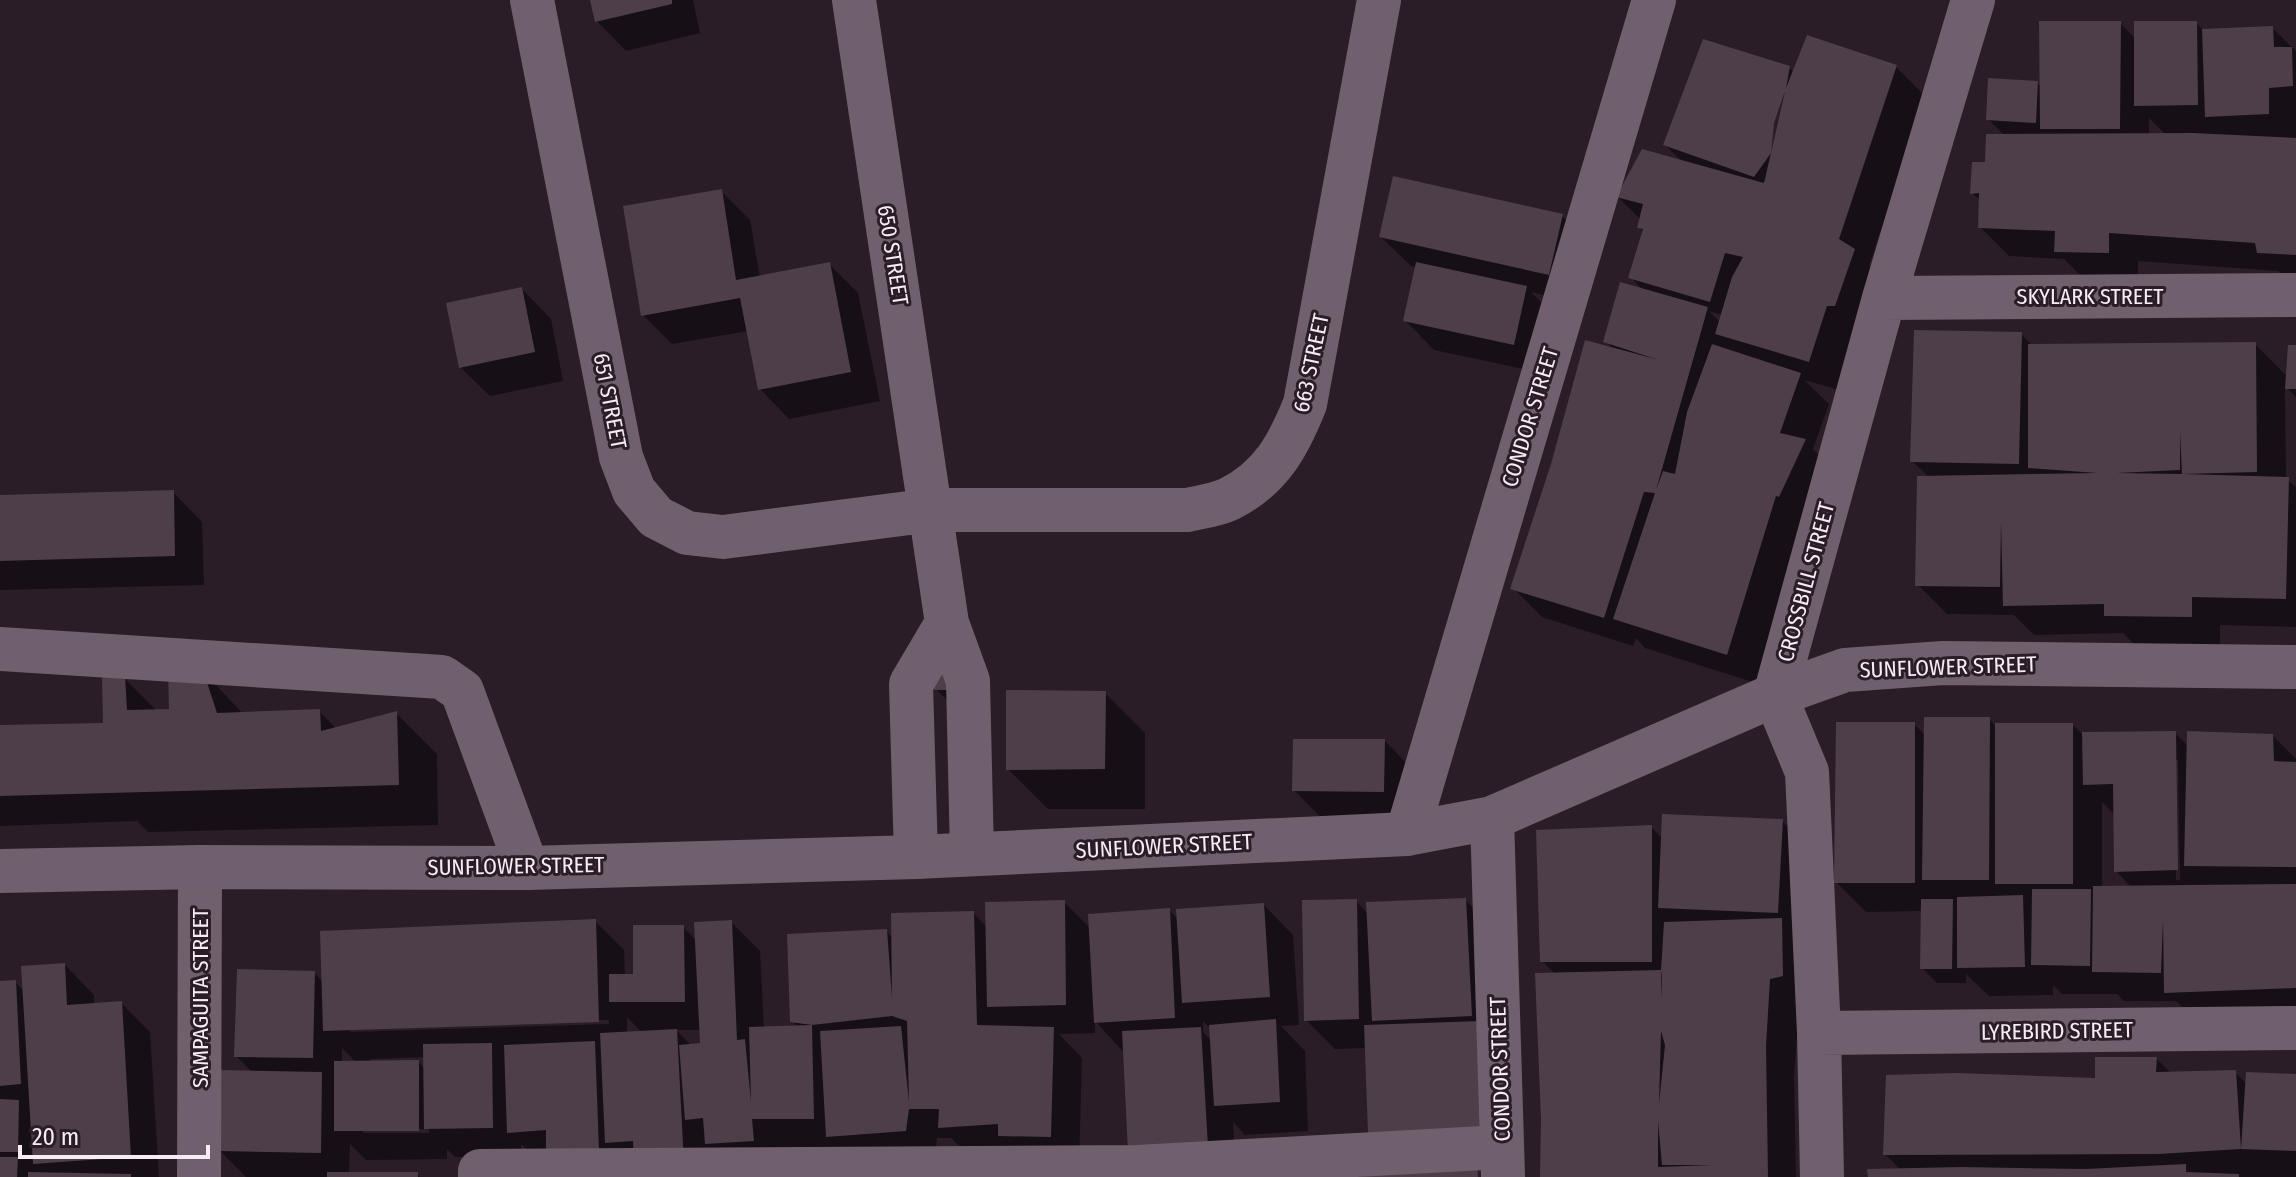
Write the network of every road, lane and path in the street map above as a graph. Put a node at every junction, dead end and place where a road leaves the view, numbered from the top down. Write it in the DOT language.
graph roads {
  1 [pos="532,0"];
  2 [pos="854,0"];
  3 [pos="1379,0"];
  4 [pos="1654,0"];
  5 [pos="1973,0"];
  6 [pos="2296,295"];
  7 [pos="1884,298"];
  8 [pos="932,510"];
  9 [pos="947,623"];
  10 [pos="0,649"];
  11 [pos="2296,667"];
  12 [pos="1775,695"];
  13 [pos="1492,818"];
  14 [pos="1407,834"];
  15 [pos="972,854"];
  16 [pos="916,857"];
  17 [pos="200,867"];
  18 [pos="527,868"];
  19 [pos="0,871"];
  20 [pos="2296,1028"];
  21 [pos="1819,1033"];
  22 [pos="1503,1162"];
  23 [pos="199,1177"];
  24 [pos="480,1177"];
  25 [pos="1822,1177"];
  1 -- 8 [label="street, 651 STREET"];
  2 -- 8 [label="street, 650 STREET"];
  3 -- 8 [label="street, 663 STREET"];
  4 -- 14 [label="street, CONDOR STREET"];
  5 -- 7 [label="street, CROSSBILL STREET"];
  6 -- 7 [label="street, SKYLARK STREET"];
  7 -- 12 [label="street, CROSSBILL STREET"];
  8 -- 9 [label="street, 650 STREET"];
  9 -- 15 [label="street, 650 STREET"];
  9 -- 16 [label="street"];
  10 -- 18 [label="street"];
  11 -- 12 [label="street, SUNFLOWER STREET"];
  12 -- 13 [label="street, SUNFLOWER STREET"];
  12 -- 21 [label="street"];
  13 -- 14 [label="street, SUNFLOWER STREET"];
  13 -- 22 [label="street, CONDOR STREET"];
  14 -- 15 [label="street, SUNFLOWER STREET"];
  15 -- 16 [label="street, SUNFLOWER STREET"];
  16 -- 18 [label="street, SUNFLOWER STREET"];
  17 -- 18 [label="street, SUNFLOWER STREET"];
  17 -- 19 [label="street, SUNFLOWER STREET"];
  17 -- 23 [label="street, SAMPAGUITA STREET"];
  20 -- 21 [label="street, LYREBIRD STREET"];
  21 -- 25 [label="street"];
  22 -- 24 [label="street"];
}
